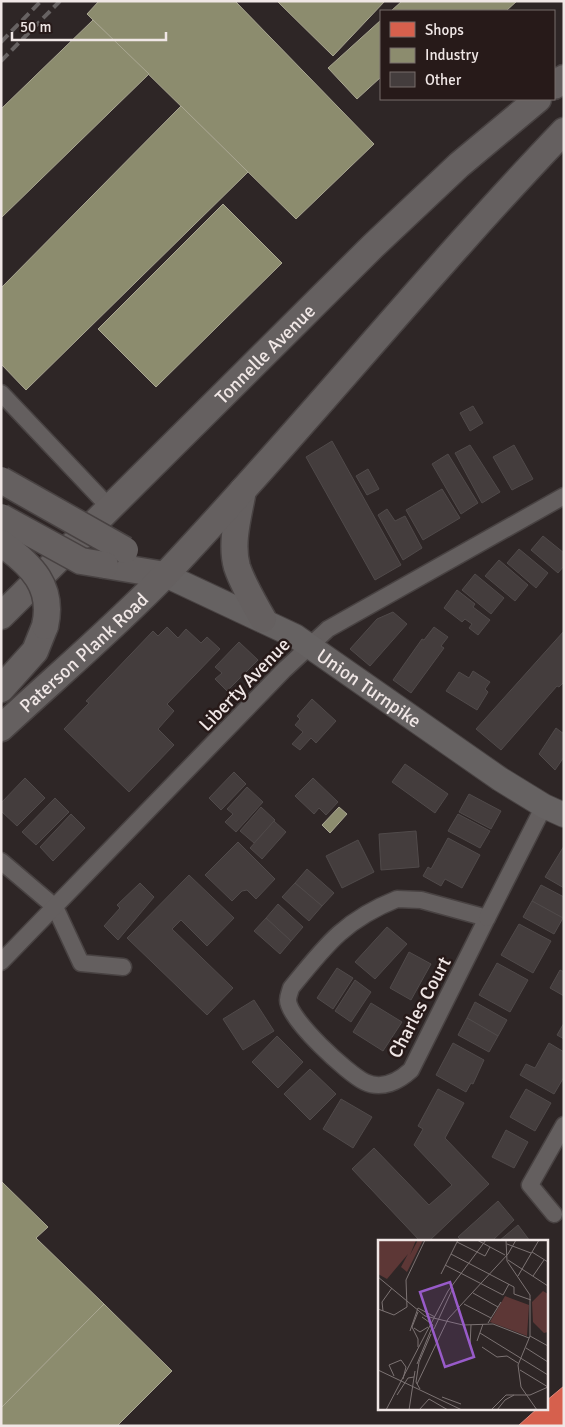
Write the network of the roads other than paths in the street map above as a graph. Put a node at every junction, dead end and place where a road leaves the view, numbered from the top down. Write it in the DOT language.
graph roads {
  1 [pos="537,100"];
  2 [pos="564,130"];
  3 [pos="1,393"];
  4 [pos="1,480"];
  5 [pos="244,489"];
  6 [pos="564,496"];
  7 [pos="110,508"];
  8 [pos="1,517"];
  9 [pos="1,544"];
  10 [pos="115,558"];
  11 [pos="165,575"];
  12 [pos="7,607"];
  13 [pos="263,619"];
  14 [pos="310,645"];
  15 [pos="1,689"];
  16 [pos="1,728"];
  17 [pos="554,810"];
  18 [pos="1,861"];
  19 [pos="56,907"];
  20 [pos="487,918"];
  21 [pos="1,962"];
  22 [pos="123,967"];
  23 [pos="564,1125"];
  24 [pos="554,1214"];
  1 -- 7 [label="main road, Tonnelle Avenue"];
  2 -- 5 [label="main road"];
  3 -- 7 [label="street"];
  4 -- 10 [label="main road, Paterson Plank Road, bridge"];
  5 -- 11 [label="main road"];
  5 -- 13 [label="main road"];
  6 -- 14 [label="street, Liberty Avenue"];
  7 -- 12 [label="main road, Tonnelle Avenue"];
  8 -- 10 [label="main road, Paterson Plank Road, bridge"];
  9 -- 15 [label="main road, Paterson Plank Road, bridge"];
  10 -- 11 [label="main road, Paterson Plank Road"];
  11 -- 13 [label="main road, Union Turnpike"];
  11 -- 16 [label="main road, Paterson Plank Road"];
  13 -- 14 [label="main road, Union Turnpike"];
  14 -- 17 [label="main road, Union Turnpike"];
  14 -- 19 [label="street, Liberty Avenue"];
  17 -- 20 [label="street, Charles Court"];
  18 -- 19 [label="street"];
  19 -- 21 [label="street, Liberty Avenue"];
  19 -- 22 [label="street"];
  20 -- 20 [label="street, Charles Court"];
  23 -- 24 [label="street"];
}
